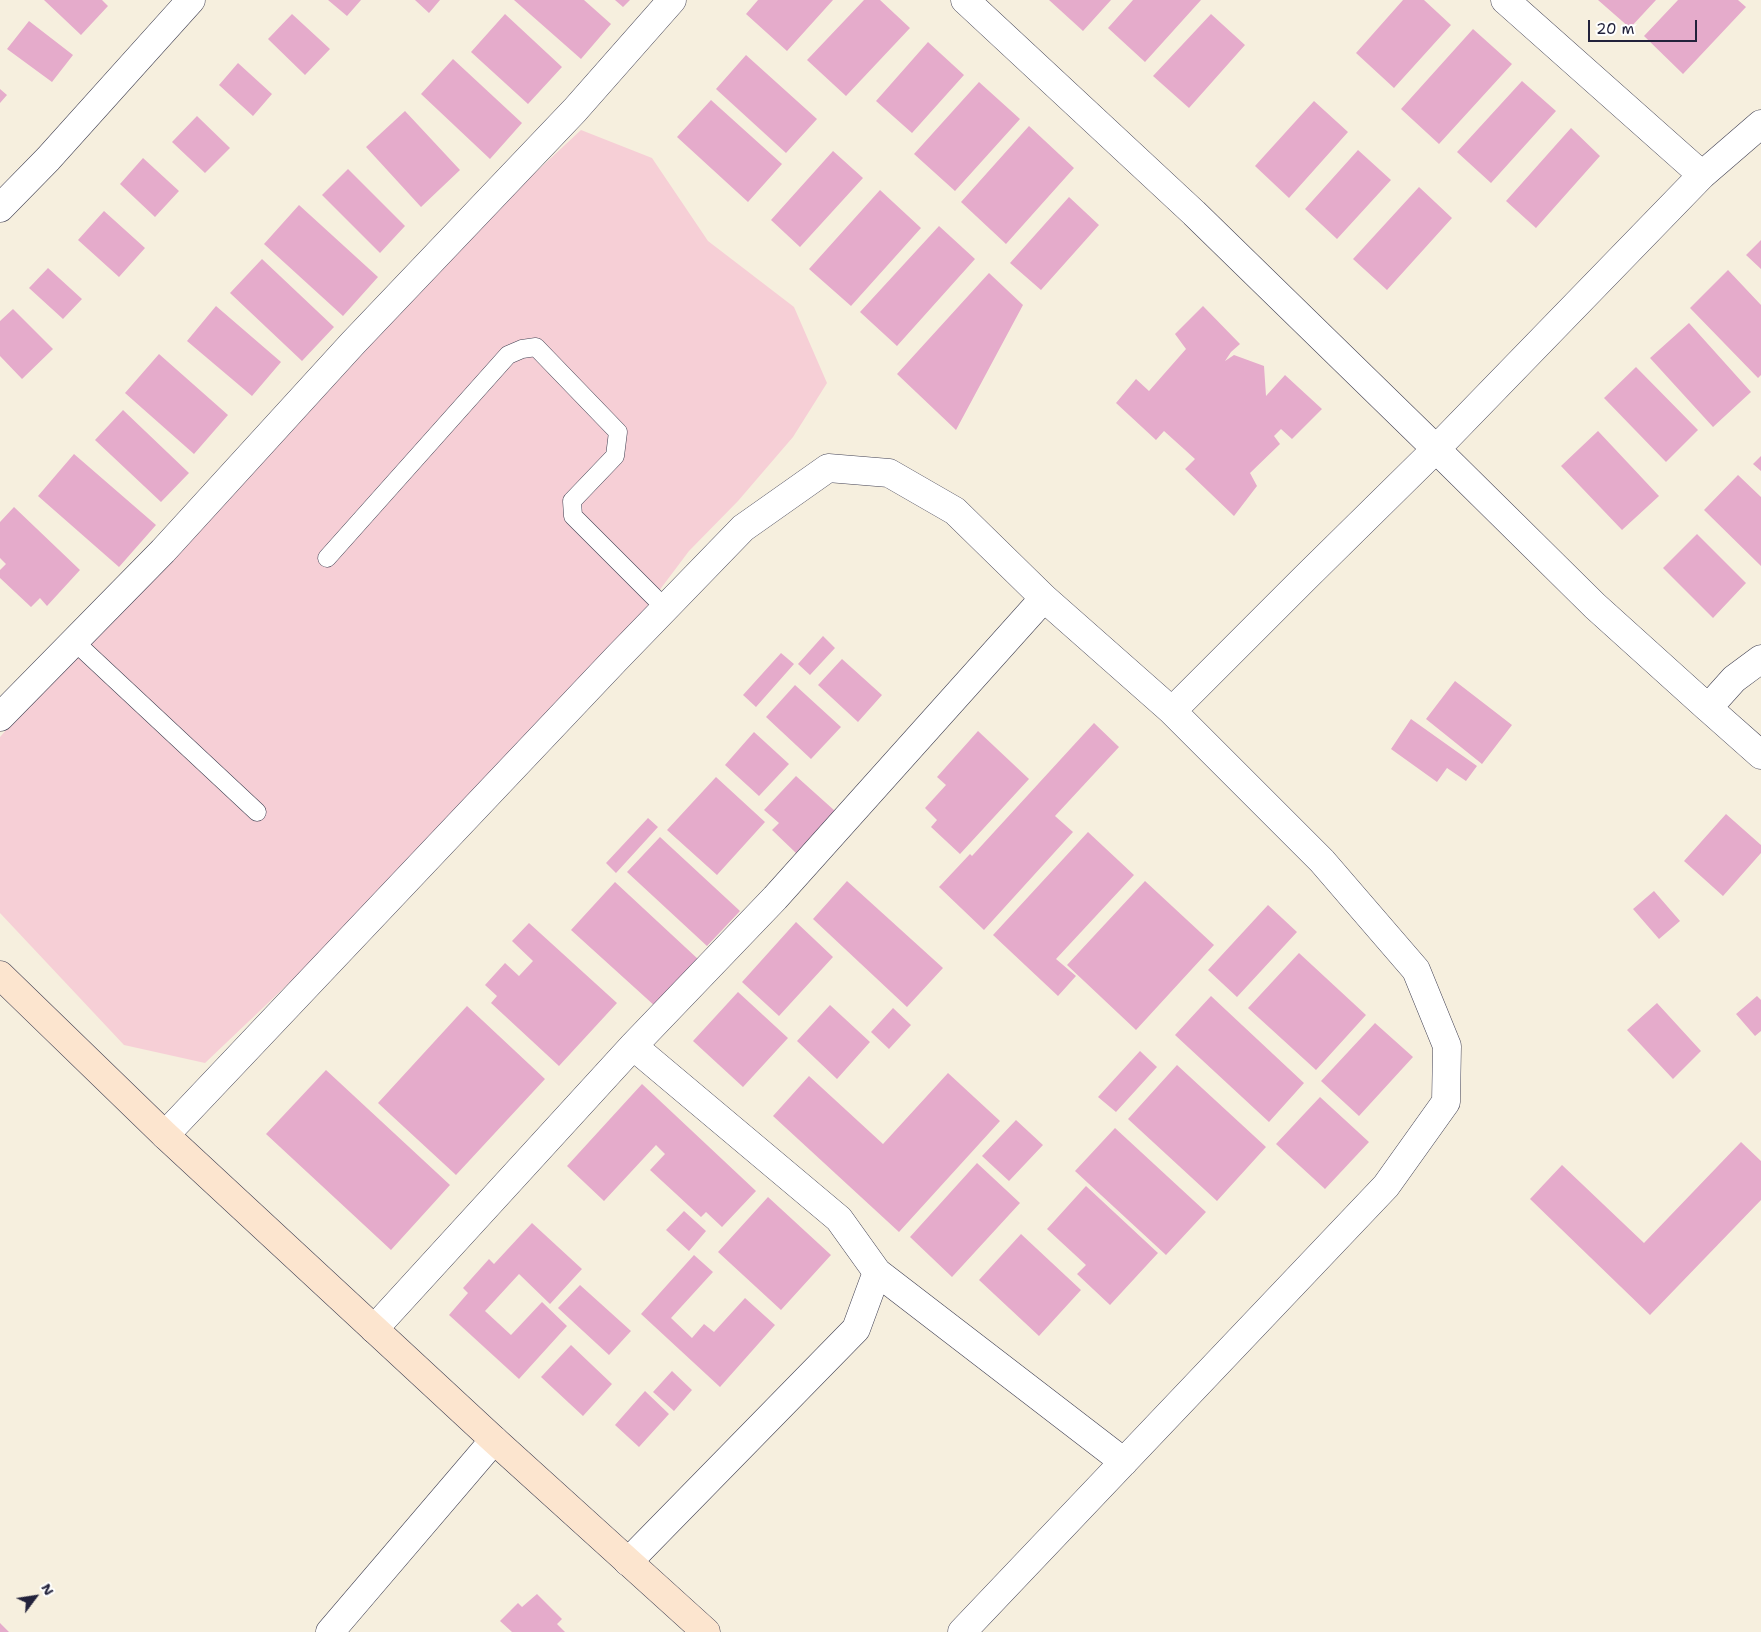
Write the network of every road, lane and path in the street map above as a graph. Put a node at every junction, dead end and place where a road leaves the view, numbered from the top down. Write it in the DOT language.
graph roads {
  1 [pos="191,0"];
  2 [pos="672,0"];
  3 [pos="965,0"];
  4 [pos="1505,0"];
  5 [pos="1761,124"];
  6 [pos="1702,175"];
  7 [pos="0,208"];
  8 [pos="1436,449"];
  9 [pos="327,558"];
  10 [pos="1044,598"];
  11 [pos="665,608"];
  12 [pos="74,642"];
  13 [pos="1761,659"];
  14 [pos="1708,708"];
  15 [pos="1172,711"];
  16 [pos="0,717"];
  17 [pos="1761,755"];
  18 [pos="257,812"];
  19 [pos="0,975"];
  20 [pos="633,1046"];
  21 [pos="166,1135"];
  22 [pos="877,1272"];
  23 [pos="374,1329"];
  24 [pos="494,1440"];
  25 [pos="1124,1462"];
  26 [pos="628,1562"];
  27 [pos="330,1632"];
  28 [pos="706,1632"];
  29 [pos="962,1632"];
  1 -- 7 [label="street"];
  2 -- 12 [label="street"];
  3 -- 8 [label="street"];
  4 -- 6 [label="street"];
  5 -- 6 [label="street"];
  6 -- 8 [label="street"];
  8 -- 14 [label="street"];
  8 -- 15 [label="street"];
  9 -- 11 [label="lane"];
  10 -- 11 [label="street"];
  10 -- 15 [label="street"];
  10 -- 20 [label="street"];
  11 -- 21 [label="street"];
  12 -- 16 [label="street"];
  12 -- 18 [label="lane"];
  13 -- 14 [label="street"];
  14 -- 17 [label="street"];
  15 -- 25 [label="street"];
  19 -- 21 [label="street"];
  20 -- 22 [label="street"];
  20 -- 23 [label="street"];
  21 -- 23 [label="street"];
  22 -- 25 [label="street"];
  22 -- 26 [label="street"];
  23 -- 24 [label="street"];
  24 -- 26 [label="street"];
  24 -- 27 [label="street"];
  25 -- 29 [label="street"];
  26 -- 28 [label="street"];
}
